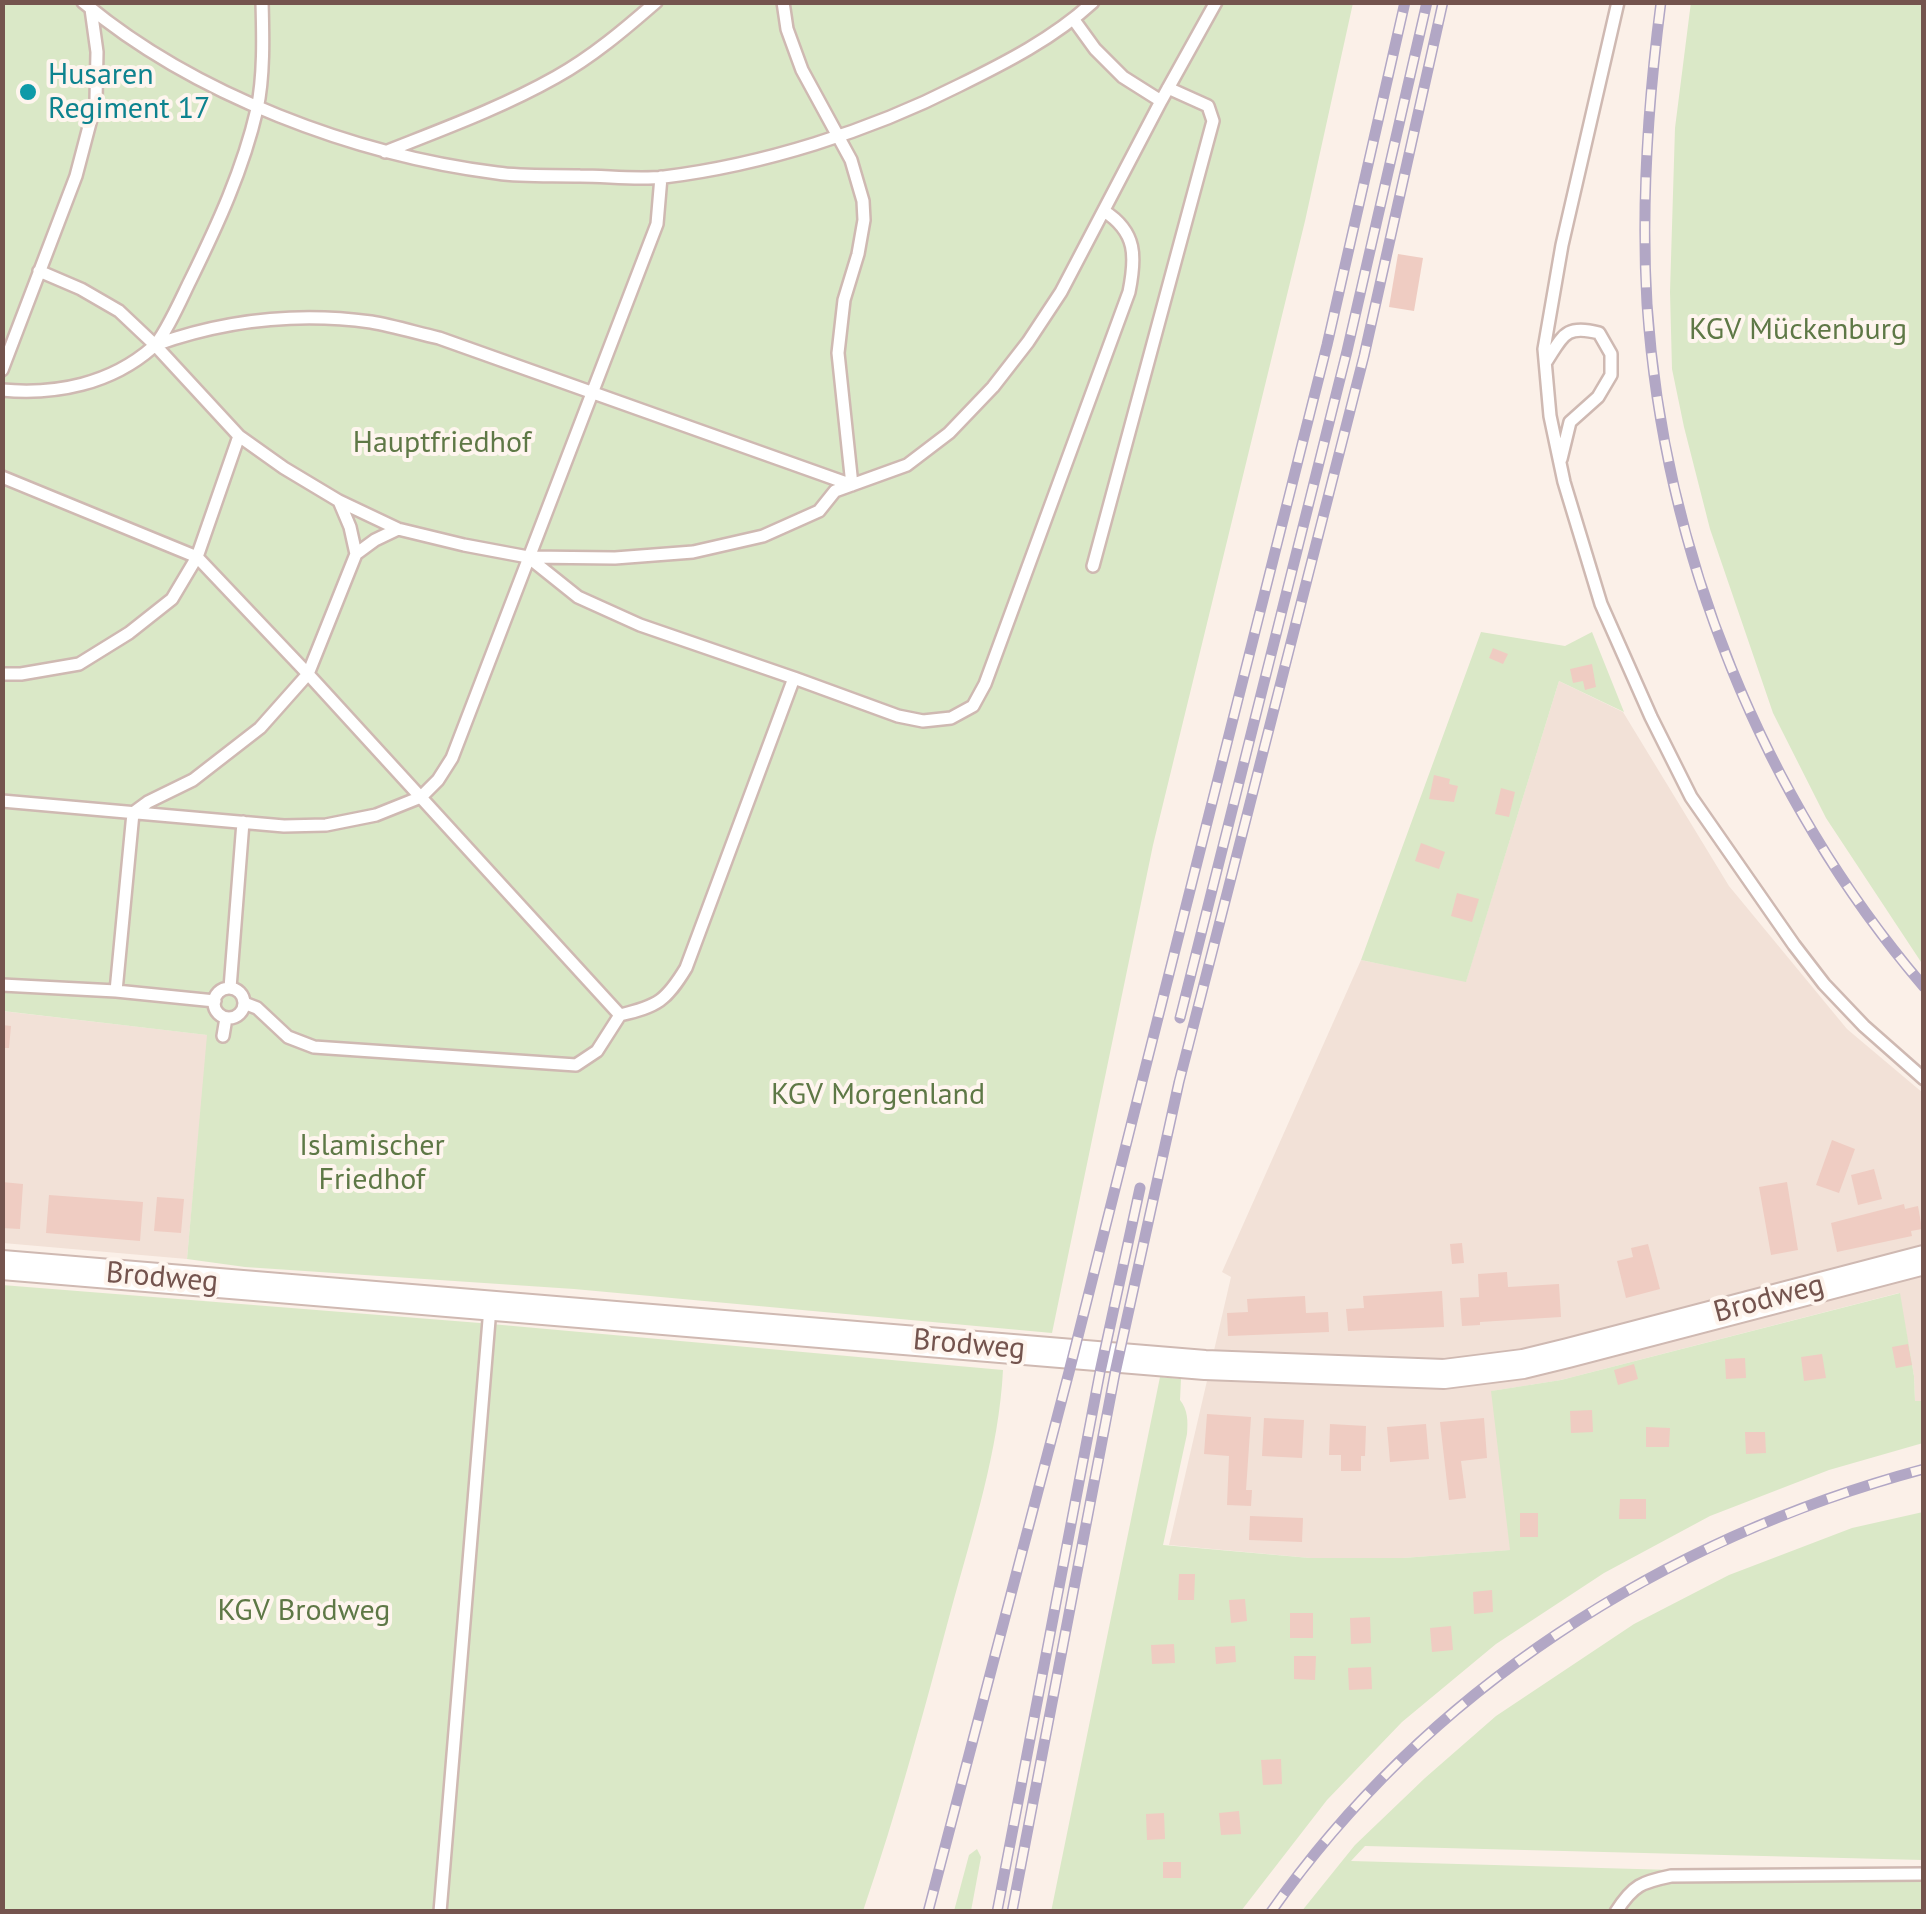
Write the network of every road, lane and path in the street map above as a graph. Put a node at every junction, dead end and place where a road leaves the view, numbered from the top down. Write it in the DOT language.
graph roads {
  1 [pos="262,2"];
  2 [pos="656,2"];
  3 [pos="782,2"];
  4 [pos="1092,2"];
  5 [pos="1216,2"];
  6 [pos="1618,2"];
  7 [pos="87,6"];
  8 [pos="1074,20"];
  9 [pos="1168,88"];
  10 [pos="1160,101"];
  11 [pos="258,107"];
  12 [pos="839,138"];
  13 [pos="385,152"];
  14 [pos="661,177"];
  15 [pos="1104,211"];
  16 [pos="40,271"];
  17 [pos="155,345"];
  18 [pos="1546,363"];
  19 [pos="2,370"];
  20 [pos="2,390"];
  21 [pos="591,392"];
  22 [pos="239,436"];
  23 [pos="1560,463"];
  24 [pos="2,478"];
  25 [pos="852,485"];
  26 [pos="339,500"];
  27 [pos="398,528"];
  28 [pos="356,554"];
  29 [pos="198,557"];
  30 [pos="528,557"];
  31 [pos="1094,566"];
  32 [pos="2,674"];
  33 [pos="308,674"];
  34 [pos="794,678"];
  35 [pos="420,797"];
  36 [pos="2,801"];
  37 [pos="133,813"];
  38 [pos="244,822"];
  39 [pos="2,984"];
  40 [pos="230,988"];
  41 [pos="116,992"];
  42 [pos="214,1001"];
  43 [pos="244,1004"];
  44 [pos="620,1015"];
  45 [pos="226,1018"];
  46 [pos="222,1036"];
  47 [pos="1924,1078"];
  48 [pos="1924,1260"];
  49 [pos="2,1265"];
  50 [pos="490,1304"];
  51 [pos="1924,1874"];
  52 [pos="440,1912"];
  53 [pos="1616,1912"];
  1 -- 11 [label="lane"];
  2 -- 13 [label="lane"];
  3 -- 12 [label="lane"];
  4 -- 8 [label="lane"];
  5 -- 9 [label="lane"];
  6 -- 18 [label="lane"];
  7 -- 11 [label="lane"];
  7 -- 16 [label="lane"];
  8 -- 10 [label="lane"];
  8 -- 12 [label="lane"];
  9 -- 10 [label="lane"];
  9 -- 31 [label="lane"];
  10 -- 15 [label="lane"];
  11 -- 13 [label="lane"];
  11 -- 17 [label="lane"];
  12 -- 14 [label="lane"];
  12 -- 25 [label="lane"];
  13 -- 14 [label="lane"];
  14 -- 21 [label="lane"];
  15 -- 25 [label="lane"];
  15 -- 34 [label="lane"];
  16 -- 17 [label="lane"];
  16 -- 19 [label="lane"];
  17 -- 20 [label="lane"];
  17 -- 21 [label="lane"];
  17 -- 22 [label="lane"];
  18 -- 23 [label="lane"];
  18 -- 23 [label="lane"];
  21 -- 25 [label="lane"];
  21 -- 30 [label="lane"];
  22 -- 26 [label="lane"];
  22 -- 29 [label="lane"];
  23 -- 47 [label="lane"];
  24 -- 29 [label="lane"];
  25 -- 30 [label="lane"];
  26 -- 27 [label="lane"];
  26 -- 28 [label="lane"];
  27 -- 28 [label="lane"];
  27 -- 30 [label="lane"];
  28 -- 33 [label="lane"];
  29 -- 32 [label="lane"];
  29 -- 33 [label="lane"];
  30 -- 34 [label="lane"];
  30 -- 35 [label="lane"];
  33 -- 35 [label="lane"];
  33 -- 37 [label="lane"];
  34 -- 44 [label="lane"];
  35 -- 38 [label="lane"];
  35 -- 44 [label="lane"];
  36 -- 37 [label="lane"];
  37 -- 38 [label="lane"];
  37 -- 41 [label="lane"];
  38 -- 40 [label="lane"];
  39 -- 41 [label="lane"];
  40 -- 42 [label="lane"];
  40 -- 43 [label="lane"];
  41 -- 42 [label="lane"];
  42 -- 45 [label="lane"];
  43 -- 44 [label="lane"];
  43 -- 45 [label="lane"];
  45 -- 46 [label="lane"];
  48 -- 50 [label="street, Brodweg"];
  49 -- 50 [label="street, Brodweg"];
  50 -- 52 [label="lane"];
  51 -- 53 [label="lane"];
}
